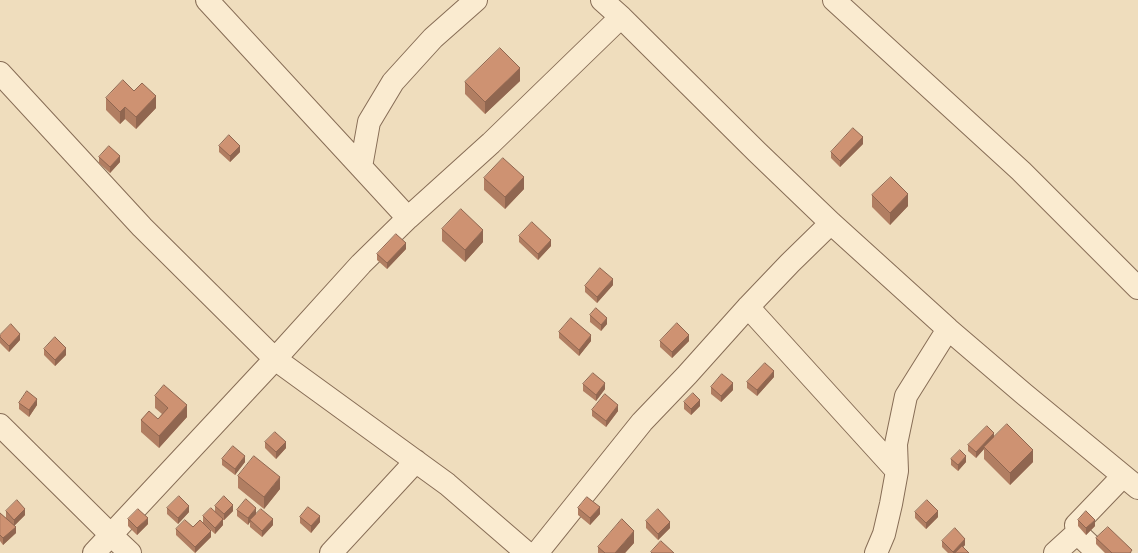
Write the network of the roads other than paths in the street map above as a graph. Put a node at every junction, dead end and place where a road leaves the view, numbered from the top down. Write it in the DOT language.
graph roads {
  1 [pos="207,0"];
  2 [pos="476,0"];
  3 [pos="602,0"];
  4 [pos="834,0"];
  5 [pos="621,17"];
  6 [pos="0,73"];
  7 [pos="362,167"];
  8 [pos="408,218"];
  9 [pos="831,223"];
  10 [pos="1138,288"];
  11 [pos="748,307"];
  12 [pos="948,329"];
  13 [pos="275,359"];
  14 [pos="0,425"];
  15 [pos="416,461"];
  16 [pos="897,471"];
  17 [pos="1131,482"];
  18 [pos="1077,533"];
  19 [pos="110,534"];
  20 [pos="94,553"];
  21 [pos="130,553"];
  22 [pos="332,553"];
  23 [pos="527,553"];
  24 [pos="537,553"];
  25 [pos="876,553"];
  26 [pos="1055,553"];
  27 [pos="1098,553"];
  1 -- 7 [label="street"];
  2 -- 7 [label="street"];
  3 -- 5 [label="street"];
  4 -- 10 [label="street"];
  5 -- 8 [label="street"];
  5 -- 9 [label="street"];
  6 -- 13 [label="street"];
  7 -- 8 [label="street"];
  8 -- 13 [label="street"];
  9 -- 11 [label="street"];
  9 -- 12 [label="street"];
  11 -- 16 [label="street"];
  11 -- 24 [label="street"];
  12 -- 16 [label="street"];
  12 -- 17 [label="street"];
  13 -- 15 [label="street"];
  13 -- 19 [label="street"];
  14 -- 19 [label="street"];
  15 -- 22 [label="street"];
  15 -- 23 [label="street"];
  16 -- 25 [label="street"];
  17 -- 18 [label="street"];
  18 -- 26 [label="street"];
  18 -- 27 [label="street"];
  19 -- 20 [label="street"];
  19 -- 21 [label="street"];
}
